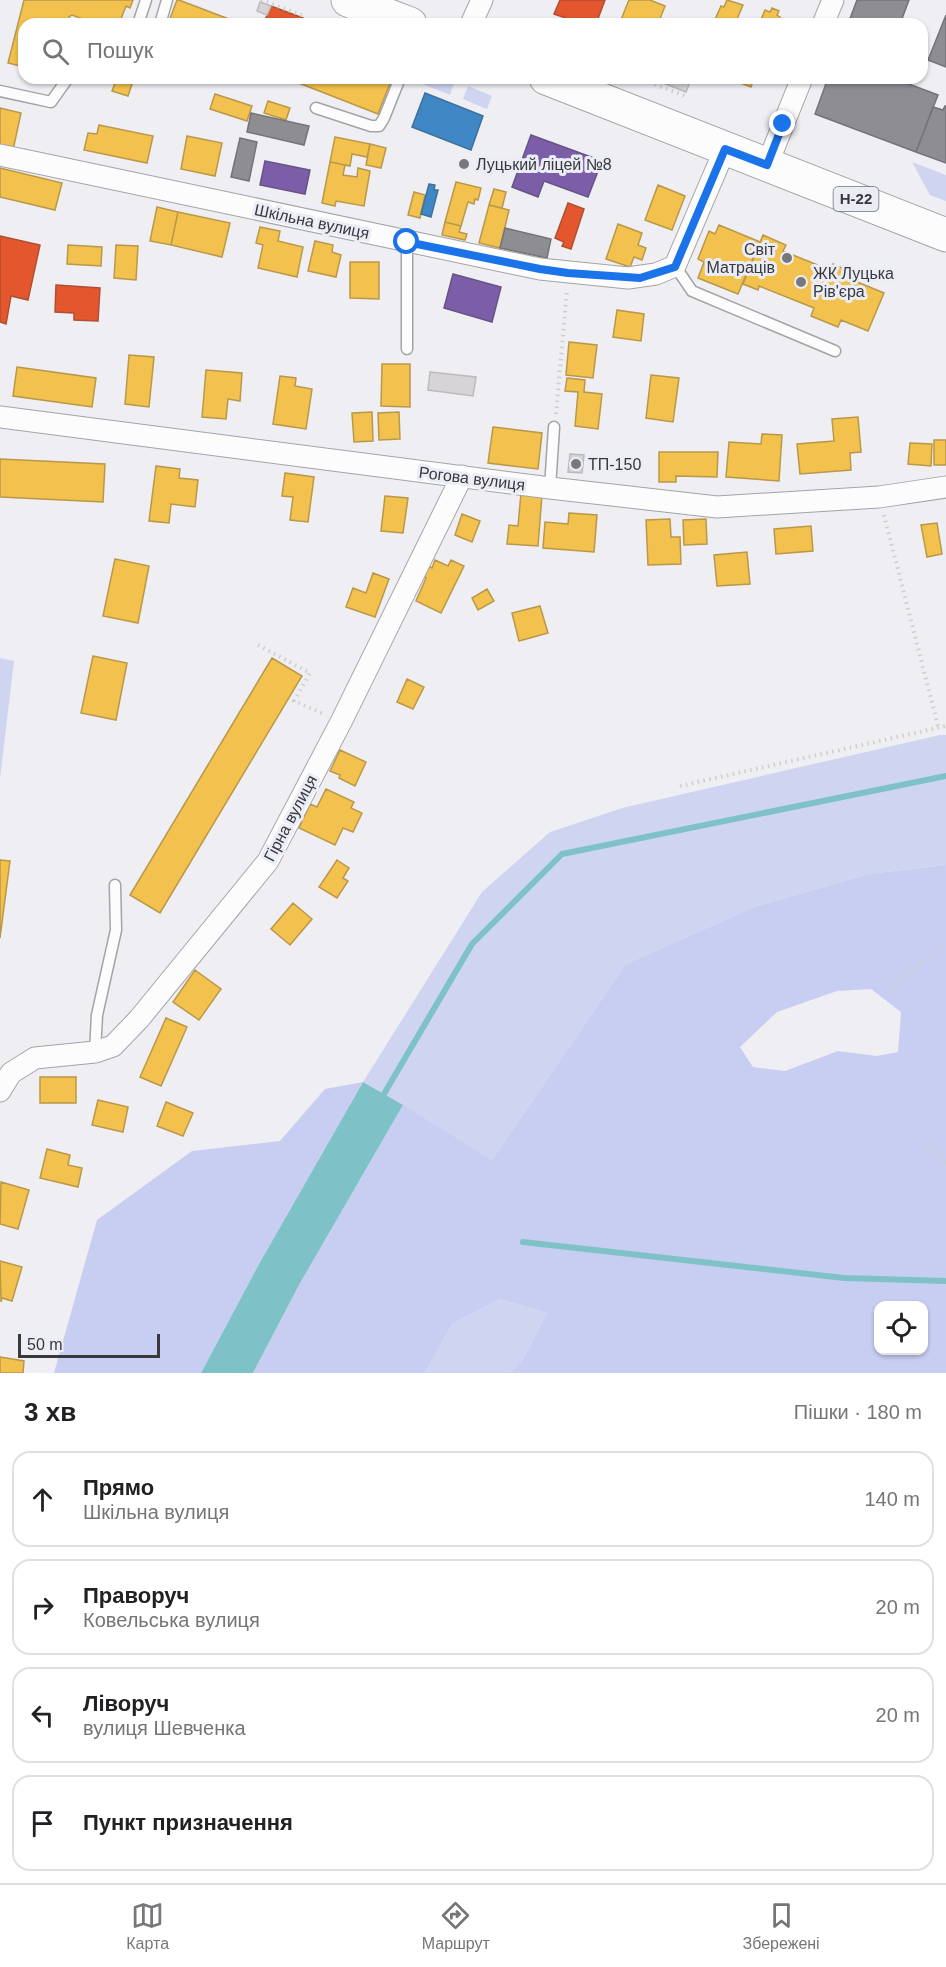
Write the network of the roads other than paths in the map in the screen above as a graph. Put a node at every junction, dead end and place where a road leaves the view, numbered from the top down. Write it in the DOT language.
graph roads {
  1 [pos="146,0"];
  2 [pos="167,0"];
  3 [pos="348,0"];
  4 [pos="482,0"];
  5 [pos="833,0"];
  6 [pos="140,18"];
  7 [pos="162,18"];
  8 [pos="394,18"];
  9 [pos="474,18"];
  10 [pos="826,18"];
  11 [pos="64,84"];
  12 [pos="398,84"];
  13 [pos="561,84"];
  14 [pos="800,84"];
  15 [pos="0,91"];
  16 [pos="316,108"];
  17 [pos="725,149"];
  18 [pos="0,155"];
  19 [pos="767,165"];
  20 [pos="946,235"];
  21 [pos="407,242"];
  22 [pos="675,267"];
  23 [pos="407,350"];
  24 [pos="835,351"];
  25 [pos="0,417"];
  26 [pos="554,427"];
  27 [pos="462,476"];
  28 [pos="946,487"];
  29 [pos="550,488"];
  30 [pos="115,885"];
  31 [pos="95,1052"];
  32 [pos="0,1091"];
  1 -- 6 [label="lane"];
  2 -- 7 [label="lane"];
  3 -- 8 [label="main road"];
  4 -- 9 [label="street"];
  5 -- 10 [label="street"];
  11 -- 15 [label="lane"];
  12 -- 16 [label="lane"];
  13 -- 17 [label="main road, Н-22"];
  14 -- 19 [label="street"];
  17 -- 19 [label="main road, Н-22"];
  17 -- 22 [label="street"];
  18 -- 21 [label="street, Шкільна вулиця"];
  19 -- 20 [label="main road, Н-22"];
  21 -- 22 [label="street, Шкільна вулиця"];
  21 -- 23 [label="lane"];
  22 -- 24 [label="lane"];
  25 -- 27 [label="street, Рогова вулиця"];
  26 -- 29 [label="lane"];
  27 -- 29 [label="street, Рогова вулиця"];
  27 -- 31 [label="street, Гірна вулиця"];
  28 -- 29 [label="street, Рогова вулиця"];
  30 -- 31 [label="lane"];
  31 -- 32 [label="street, Гірна вулиця"];
}
